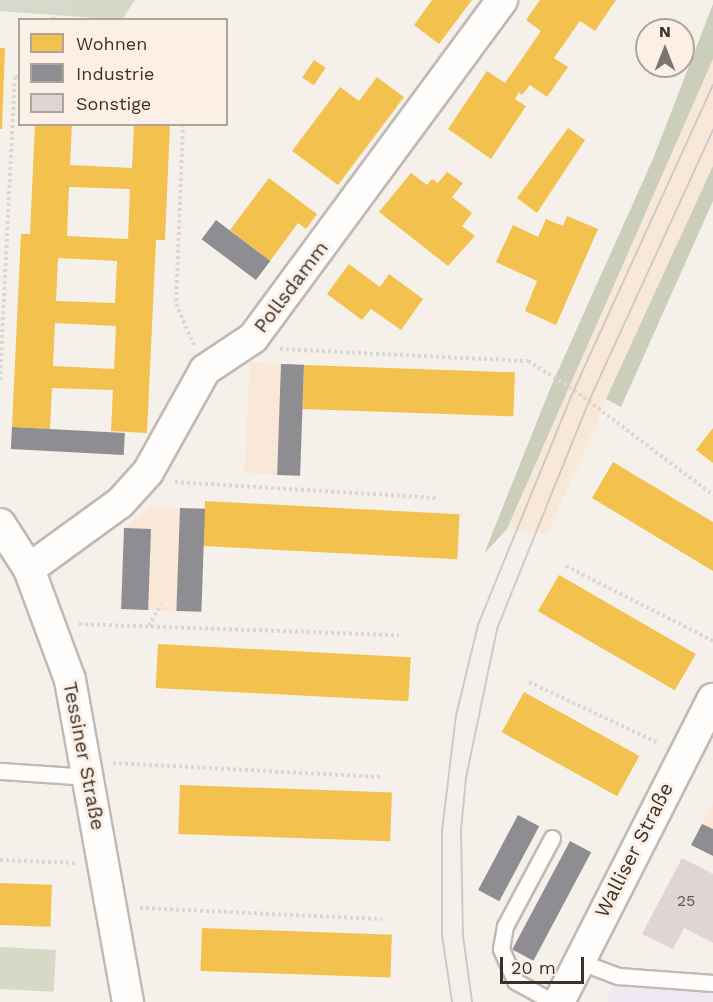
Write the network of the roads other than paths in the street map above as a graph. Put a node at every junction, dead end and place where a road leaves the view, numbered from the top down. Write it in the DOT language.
graph roads {
  1 [pos="502,0"];
  2 [pos="0,524"];
  3 [pos="29,569"];
  4 [pos="713,699"];
  5 [pos="88,769"];
  6 [pos="0,771"];
  7 [pos="552,838"];
  8 [pos="578,961"];
  9 [pos="713,983"];
  10 [pos="128,1002"];
  11 [pos="553,1002"];
  12 [pos="559,1002"];
  1 -- 3 [label="street, Pollsdamm"];
  2 -- 3 [label="street, Tessiner Straße"];
  3 -- 5 [label="street, Tessiner Straße"];
  4 -- 8 [label="street, Walliser Straße"];
  5 -- 6 [label="lane"];
  5 -- 10 [label="street, Tessiner Straße"];
  7 -- 11 [label="lane"];
  8 -- 9 [label="lane"];
  8 -- 12 [label="street, Walliser Straße"];
}
